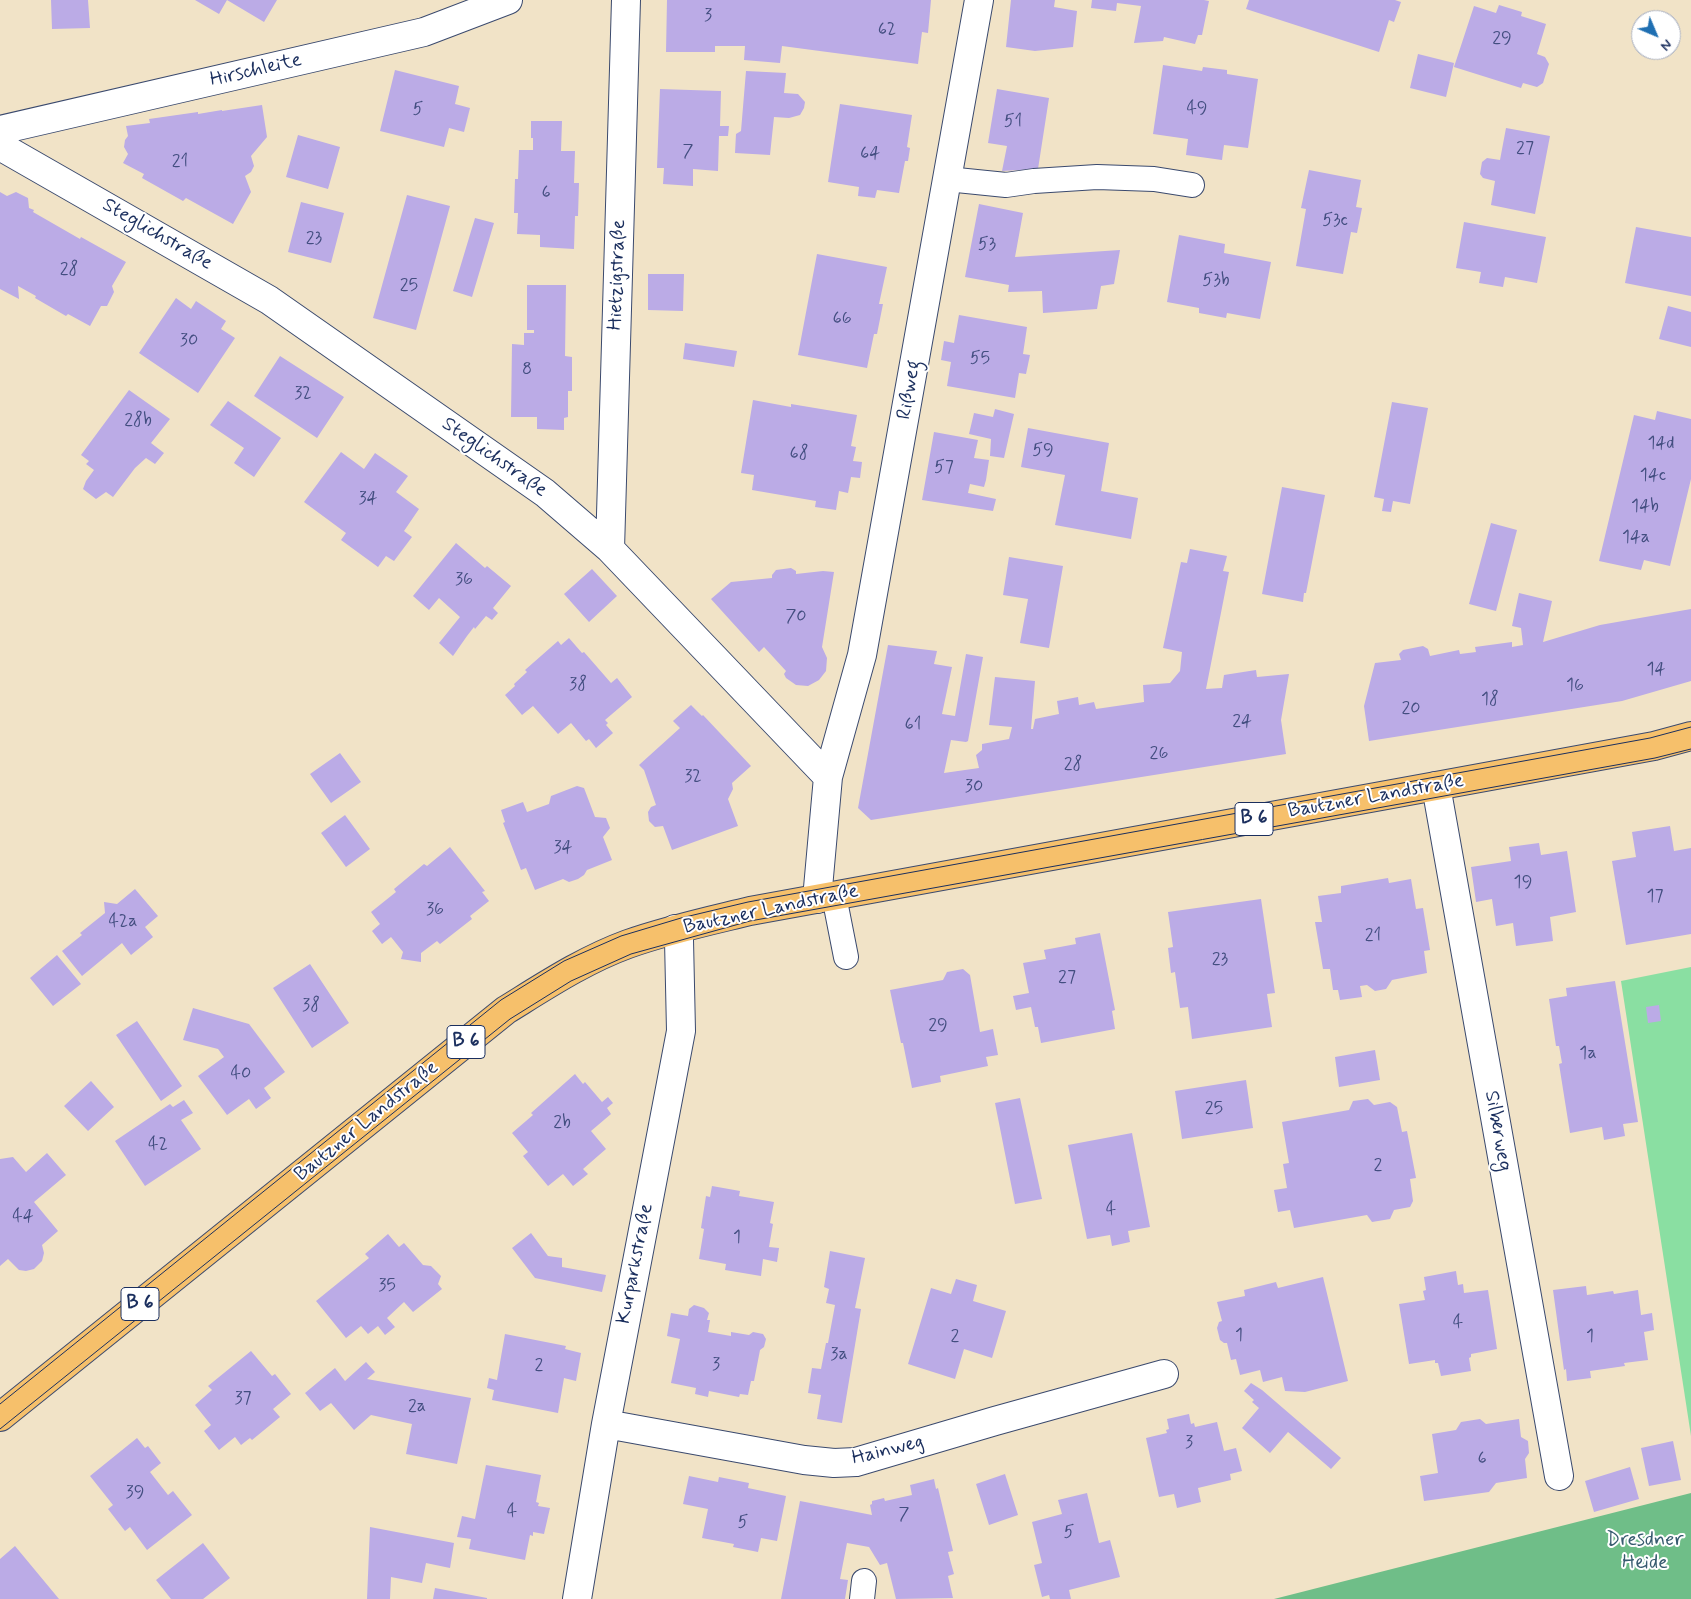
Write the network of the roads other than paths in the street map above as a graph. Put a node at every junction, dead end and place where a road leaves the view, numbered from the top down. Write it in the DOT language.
graph roads {
  1 [pos="508,0"];
  2 [pos="626,0"];
  3 [pos="979,0"];
  4 [pos="0,130"];
  5 [pos="0,146"];
  6 [pos="947,179"];
  7 [pos="1192,185"];
  8 [pos="610,549"];
  9 [pos="1691,736"];
  10 [pos="828,777"];
  11 [pos="1436,786"];
  12 [pos="825,898"];
  13 [pos="675,929"];
  14 [pos="846,957"];
  15 [pos="1164,1374"];
  16 [pos="0,1417"];
  17 [pos="606,1424"];
  18 [pos="1560,1476"];
  19 [pos="577,1599"];
  1 -- 4 [label="street, Hirschleite"];
  2 -- 8 [label="street, Hietzigstraße"];
  3 -- 6 [label="street, Rißweg"];
  5 -- 8 [label="street, Steglichstraße"];
  6 -- 7 [label="lane"];
  6 -- 10 [label="street, Rißweg"];
  8 -- 10 [label="street, Steglichstraße"];
  9 -- 11 [label="main road, Bautzner Landstraße / B 6"];
  10 -- 12 [label="street"];
  11 -- 12 [label="main road, Bautzner Landstraße / B 6"];
  11 -- 18 [label="street, Silberweg"];
  12 -- 13 [label="main road, Bautzner Landstraße / B 6"];
  12 -- 14 [label="lane"];
  13 -- 16 [label="main road, Bautzner Landstraße / B 6"];
  13 -- 17 [label="street, Kurparkstraße"];
  15 -- 17 [label="street, Hainweg"];
  17 -- 19 [label="street, Kurparkstraße"];
}
